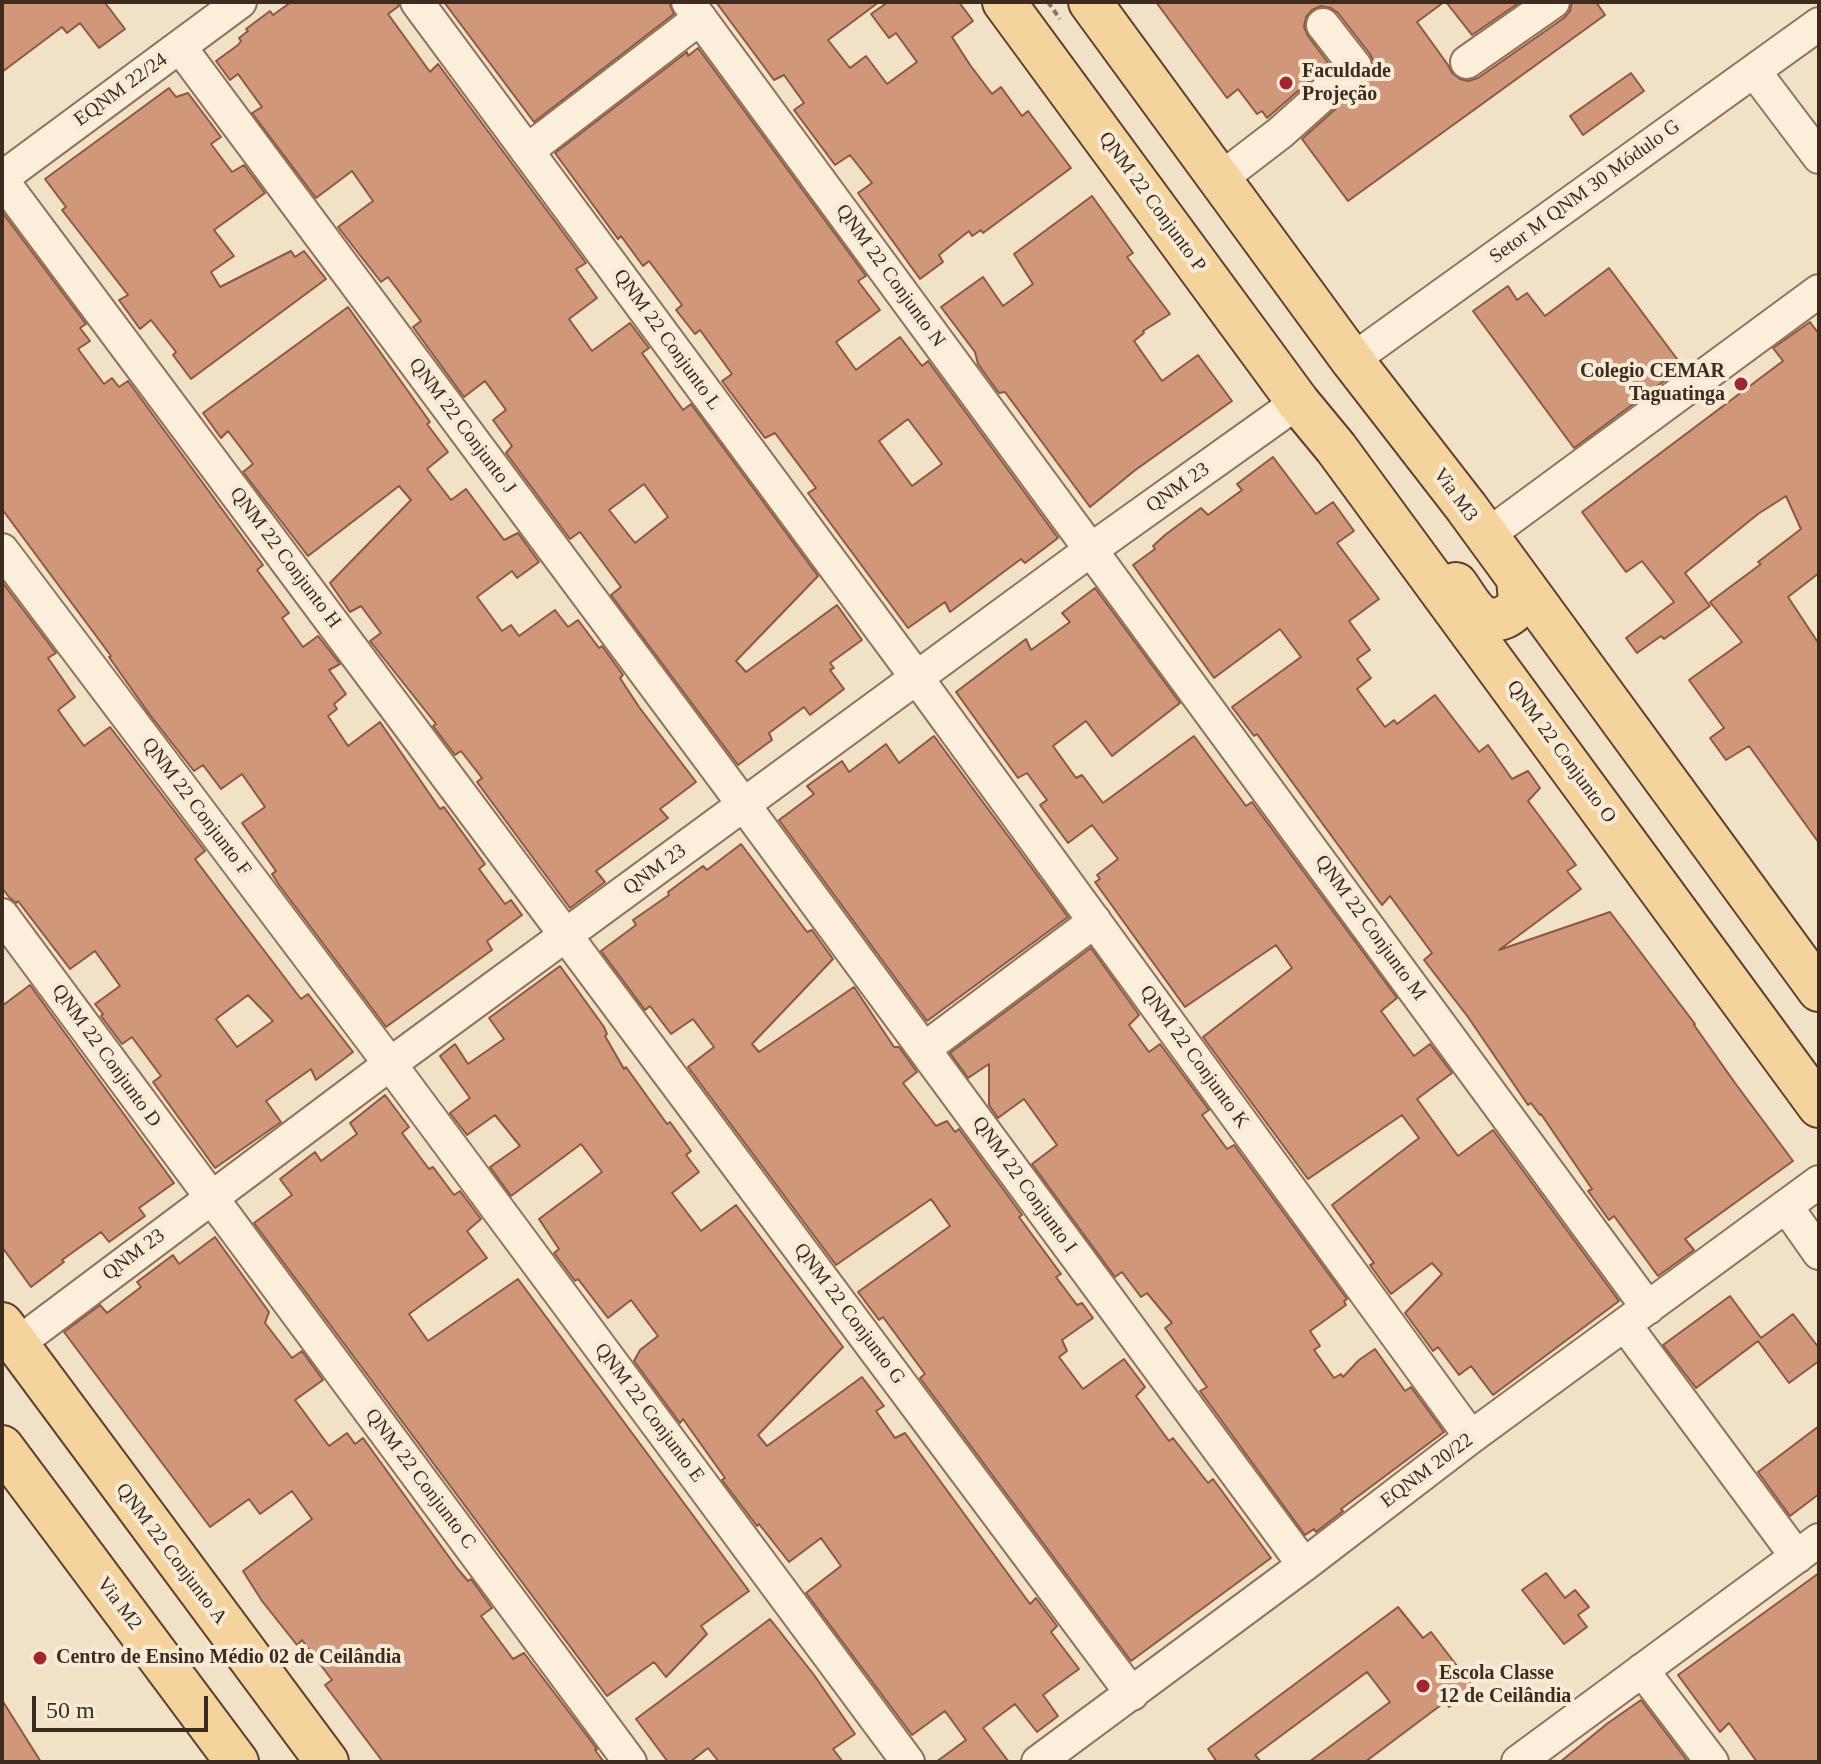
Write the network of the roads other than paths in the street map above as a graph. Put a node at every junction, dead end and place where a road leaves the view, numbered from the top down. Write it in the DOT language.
graph roads {
  1 [pos="240,2"];
  2 [pos="417,2"];
  3 [pos="1004,2"];
  4 [pos="1090,2"];
  5 [pos="1553,2"];
  6 [pos="1815,2"];
  7 [pos="1819,7"];
  8 [pos="694,10"];
  9 [pos="1819,24"];
  10 [pos="1323,25"];
  11 [pos="180,47"];
  12 [pos="1467,62"];
  13 [pos="1754,71"];
  14 [pos="527,151"];
  15 [pos="1819,157"];
  16 [pos="1129,170"];
  17 [pos="2,179"];
  18 [pos="1220,179"];
  19 [pos="1819,291"];
  20 [pos="1307,299"];
  21 [pos="1352,360"];
  22 [pos="1298,402"];
  23 [pos="1336,448"];
  24 [pos="1485,537"];
  25 [pos="1092,549"];
  26 [pos="2,550"];
  27 [pos="1518,581"];
  28 [pos="917,678"];
  29 [pos="744,805"];
  30 [pos="2,915"];
  31 [pos="1095,921"];
  32 [pos="567,935"];
  33 [pos="1702,944"];
  34 [pos="1819,990"];
  35 [pos="1819,1013"];
  36 [pos="924,1049"];
  37 [pos="390,1064"];
  38 [pos="1819,1106"];
  39 [pos="1819,1182"];
  40 [pos="210,1197"];
  41 [pos="1786,1206"];
  42 [pos="1819,1253"];
  43 [pos="1636,1316"];
  44 [pos="10,1334"];
  45 [pos="1471,1437"];
  46 [pos="2,1447"];
  47 [pos="1813,1545"];
  48 [pos="1304,1565"];
  49 [pos="1642,1670"];
  50 [pos="1132,1694"];
  51 [pos="237,1762"];
  52 [pos="327,1762"];
  53 [pos="630,1762"];
  54 [pos="908,1762"];
  55 [pos="1038,1762"];
  56 [pos="1518,1762"];
  57 [pos="1712,1762"];
  1 -- 11 [label="street, EQNM 22/24"];
  2 -- 14 [label="street, QNM 22 Conjunto L"];
  3 -- 16 [label="main road, QNM 22 Conjunto P"];
  4 -- 18 [label="main road, Via M3"];
  5 -- 12 [label="street"];
  6 -- 7 [label="street"];
  8 -- 14 [label="street"];
  8 -- 25 [label="street, QNM 22 Conjunto N"];
  9 -- 13 [label="street, Setor M QNM 30 Módulo G"];
  10 -- 18 [label="street"];
  11 -- 17 [label="street, EQNM 22/24"];
  11 -- 29 [label="street, QNM 22 Conjunto J"];
  13 -- 15 [label="street"];
  13 -- 21 [label="street, Setor M QNM 30 Módulo G"];
  14 -- 28 [label="street, QNM 22 Conjunto L"];
  16 -- 20 [label="main road"];
  16 -- 22 [label="main road, QNM 22 Conjunto P"];
  17 -- 32 [label="street, QNM 22 Conjunto H"];
  18 -- 20 [label="main road, Via M3"];
  19 -- 24 [label="street"];
  20 -- 21 [label="main road, Via M3"];
  21 -- 24 [label="main road, Via M3"];
  22 -- 23 [label="main road, QNM 22 Conjunto O"];
  22 -- 25 [label="street, QNM 23"];
  23 -- 27 [label="main road"];
  23 -- 33 [label="main road, QNM 22 Conjunto O"];
  24 -- 27 [label="main road, Via M3"];
  25 -- 28 [label="street, QNM 23"];
  25 -- 43 [label="street, QNM 22 Conjunto M"];
  26 -- 37 [label="street, QNM 22 Conjunto F"];
  27 -- 34 [label="main road, Via M3"];
  28 -- 29 [label="street, QNM 23"];
  28 -- 31 [label="street, QNM 22 Conjunto K"];
  29 -- 32 [label="street, QNM 23"];
  29 -- 36 [label="street, QNM 22 Conjunto I"];
  30 -- 40 [label="street, QNM 22 Conjunto D"];
  31 -- 36 [label="street"];
  31 -- 45 [label="street, QNM 22 Conjunto K"];
  32 -- 37 [label="street, QNM 23"];
  32 -- 50 [label="street, QNM 22 Conjunto G"];
  33 -- 35 [label="main road"];
  33 -- 38 [label="main road, QNM 22 Conjunto O"];
  36 -- 48 [label="street, QNM 22 Conjunto I"];
  37 -- 40 [label="street, QNM 23"];
  37 -- 54 [label="street, QNM 22 Conjunto E"];
  39 -- 41 [label="street, EQNM 20/22"];
  40 -- 44 [label="street, QNM 23"];
  40 -- 53 [label="street, QNM 22 Conjunto C"];
  41 -- 42 [label="street"];
  41 -- 43 [label="street, EQNM 20/22"];
  43 -- 45 [label="street, EQNM 20/22"];
  43 -- 47 [label="street, QNM 22 Conjunto M"];
  44 -- 52 [label="main road, QNM 22 Conjunto A"];
  45 -- 48 [label="street, EQNM 20/22"];
  46 -- 51 [label="main road, Via M2"];
  47 -- 49 [label="street"];
  48 -- 50 [label="street, EQNM 20/22"];
  49 -- 56 [label="street"];
  49 -- 57 [label="street"];
  50 -- 55 [label="street, EQNM 20/22"];
}
